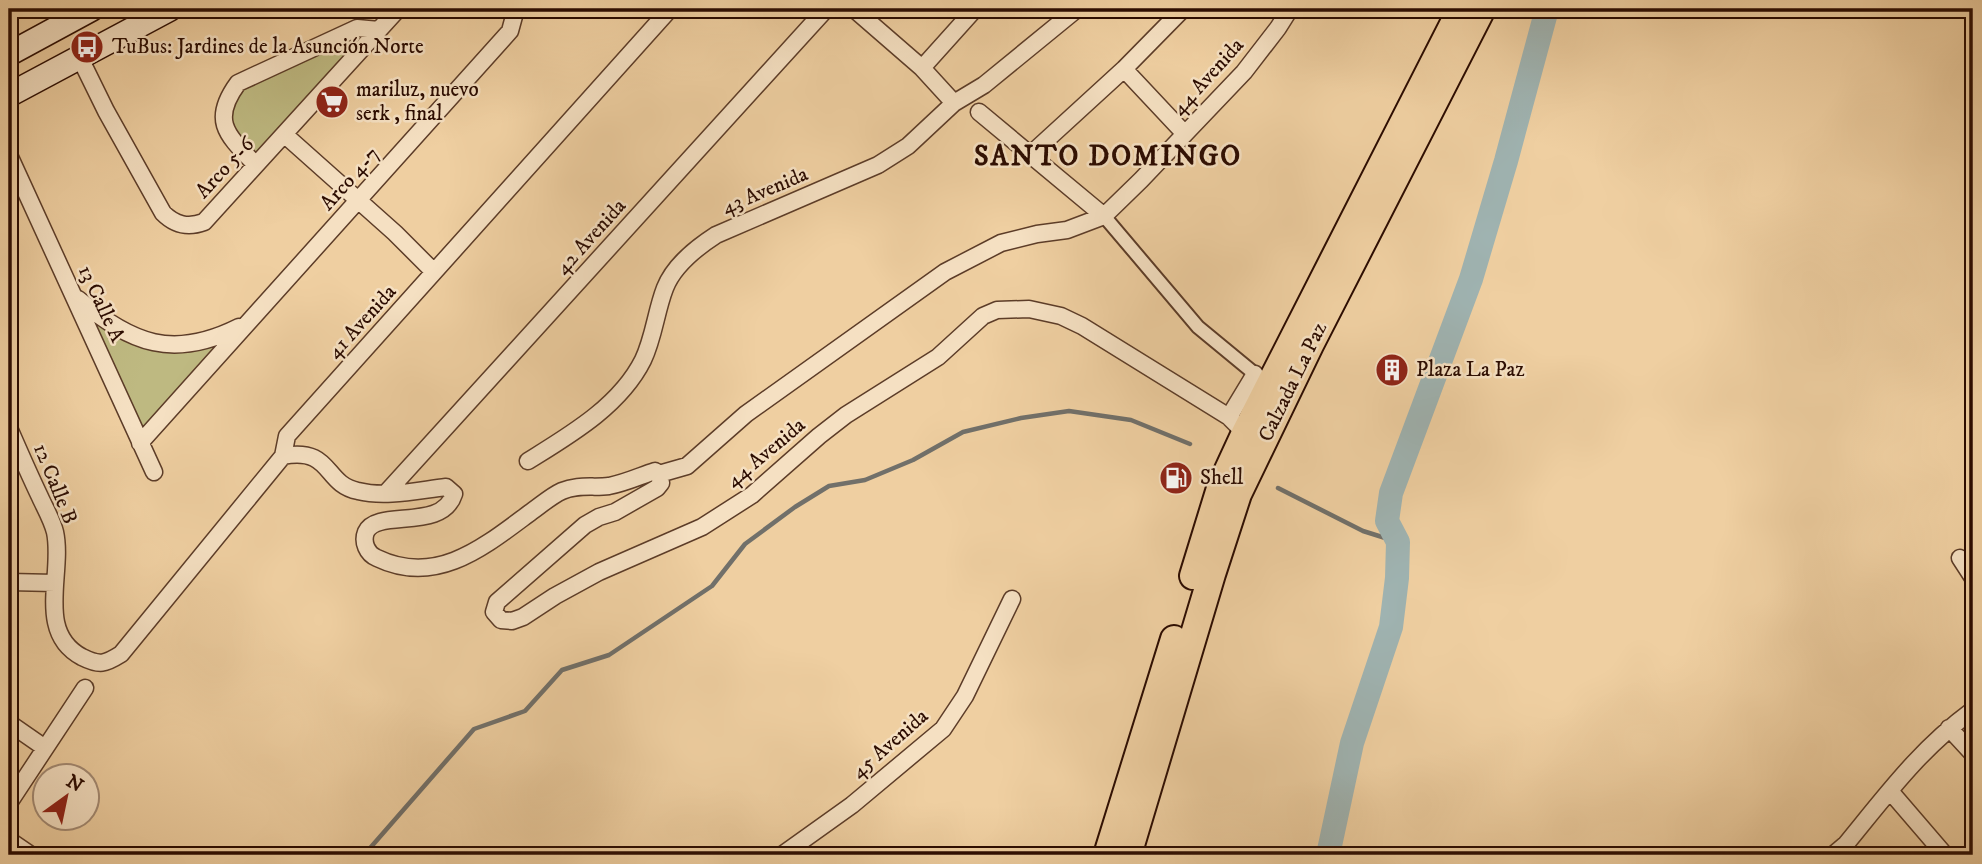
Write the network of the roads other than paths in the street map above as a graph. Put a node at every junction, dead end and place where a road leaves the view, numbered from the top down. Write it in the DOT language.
graph roads {
  1 [pos="170,9"];
  2 [pos="397,9"];
  3 [pos="516,9"];
  4 [pos="670,9"];
  5 [pos="826,9"];
  6 [pos="854,9"];
  7 [pos="975,9"];
  8 [pos="1077,9"];
  9 [pos="1183,9"];
  10 [pos="1290,9"];
  11 [pos="1461,9"];
  12 [pos="1482,9"];
  13 [pos="77,12"];
  14 [pos="379,30"];
  15 [pos="33,41"];
  16 [pos="9,54"];
  17 [pos="80,58"];
  18 [pos="922,68"];
  19 [pos="1124,69"];
  20 [pos="50,74"];
  21 [pos="9,95"];
  22 [pos="954,103"];
  23 [pos="979,112"];
  24 [pos="1185,134"];
  25 [pos="285,135"];
  26 [pos="9,155"];
  27 [pos="1030,155"];
  28 [pos="256,165"];
  29 [pos="358,201"];
  30 [pos="1104,216"];
  31 [pos="434,272"];
  32 [pos="74,295"];
  33 [pos="249,323"];
  34 [pos="1255,374"];
  35 [pos="1237,425"];
  36 [pos="9,428"];
  37 [pos="140,443"];
  38 [pos="283,456"];
  39 [pos="528,461"];
  40 [pos="154,472"];
  41 [pos="659,474"];
  42 [pos="386,493"];
  43 [pos="1960,558"];
  44 [pos="1973,579"];
  45 [pos="9,582"];
  46 [pos="55,583"];
  47 [pos="1012,599"];
  48 [pos="95,664"];
  49 [pos="85,688"];
  50 [pos="1973,710"];
  51 [pos="9,723"];
  52 [pos="1950,728"];
  53 [pos="45,748"];
  54 [pos="1973,754"];
  55 [pos="1889,792"];
  56 [pos="9,803"];
  57 [pos="9,840"];
  58 [pos="31,855"];
  59 [pos="782,855"];
  60 [pos="1107,855"];
  61 [pos="1128,855"];
  62 [pos="1833,855"];
  63 [pos="1945,855"];
  1 -- 17 [label="main road"];
  2 -- 14 [label="street, Arco 5-6"];
  3 -- 29 [label="street, Arco 4-7"];
  4 -- 31 [label="street, 41 Avenida"];
  5 -- 42 [label="street, 42 Avenida"];
  6 -- 18 [label="street"];
  7 -- 18 [label="street"];
  8 -- 22 [label="street, 43 Avenida"];
  9 -- 19 [label="street"];
  10 -- 24 [label="street, 44 Avenida"];
  11 -- 35 [label="main road, Calzada La Paz"];
  12 -- 61 [label="main road, Calzada La Paz"];
  13 -- 15 [label="main road"];
  14 -- 25 [label="street, Arco 5-6"];
  14 -- 28 [label="street"];
  15 -- 16 [label="main road"];
  15 -- 20 [label="main road"];
  17 -- 20 [label="main road"];
  17 -- 28 [label="street, Arco 5-6"];
  18 -- 22 [label="street"];
  19 -- 24 [label="street"];
  19 -- 27 [label="street"];
  20 -- 21 [label="main road"];
  22 -- 39 [label="street, 43 Avenida"];
  23 -- 27 [label="street"];
  24 -- 30 [label="street, 44 Avenida"];
  25 -- 28 [label="street, Arco 5-6"];
  25 -- 29 [label="street"];
  26 -- 32 [label="street, 13 Calle A"];
  27 -- 30 [label="street"];
  29 -- 31 [label="street"];
  29 -- 33 [label="street, Arco 4-7"];
  30 -- 34 [label="street"];
  30 -- 41 [label="street, 44 Avenida"];
  31 -- 38 [label="street, 41 Avenida"];
  32 -- 33 [label="street, Arco 4-7"];
  32 -- 37 [label="street, 13 Calle A"];
  33 -- 37 [label="street, Arco 4-7"];
  34 -- 35 [label="street"];
  35 -- 41 [label="street, 44 Avenida"];
  35 -- 60 [label="main road, Calzada La Paz"];
  36 -- 46 [label="street, 12 Calle B"];
  37 -- 40 [label="street, 13 Calle A"];
  38 -- 42 [label="street"];
  38 -- 48 [label="street, 41 Avenida"];
  41 -- 42 [label="street, 44 Avenida"];
  43 -- 44 [label="street"];
  45 -- 46 [label="street"];
  46 -- 48 [label="street, 12 Calle B"];
  47 -- 59 [label="street, 45 Avenida"];
  49 -- 53 [label="street"];
  50 -- 52 [label="street"];
  51 -- 53 [label="street"];
  52 -- 54 [label="street"];
  52 -- 55 [label="street"];
  53 -- 56 [label="street"];
  55 -- 62 [label="street"];
  55 -- 63 [label="street"];
  57 -- 58 [label="street"];
}
